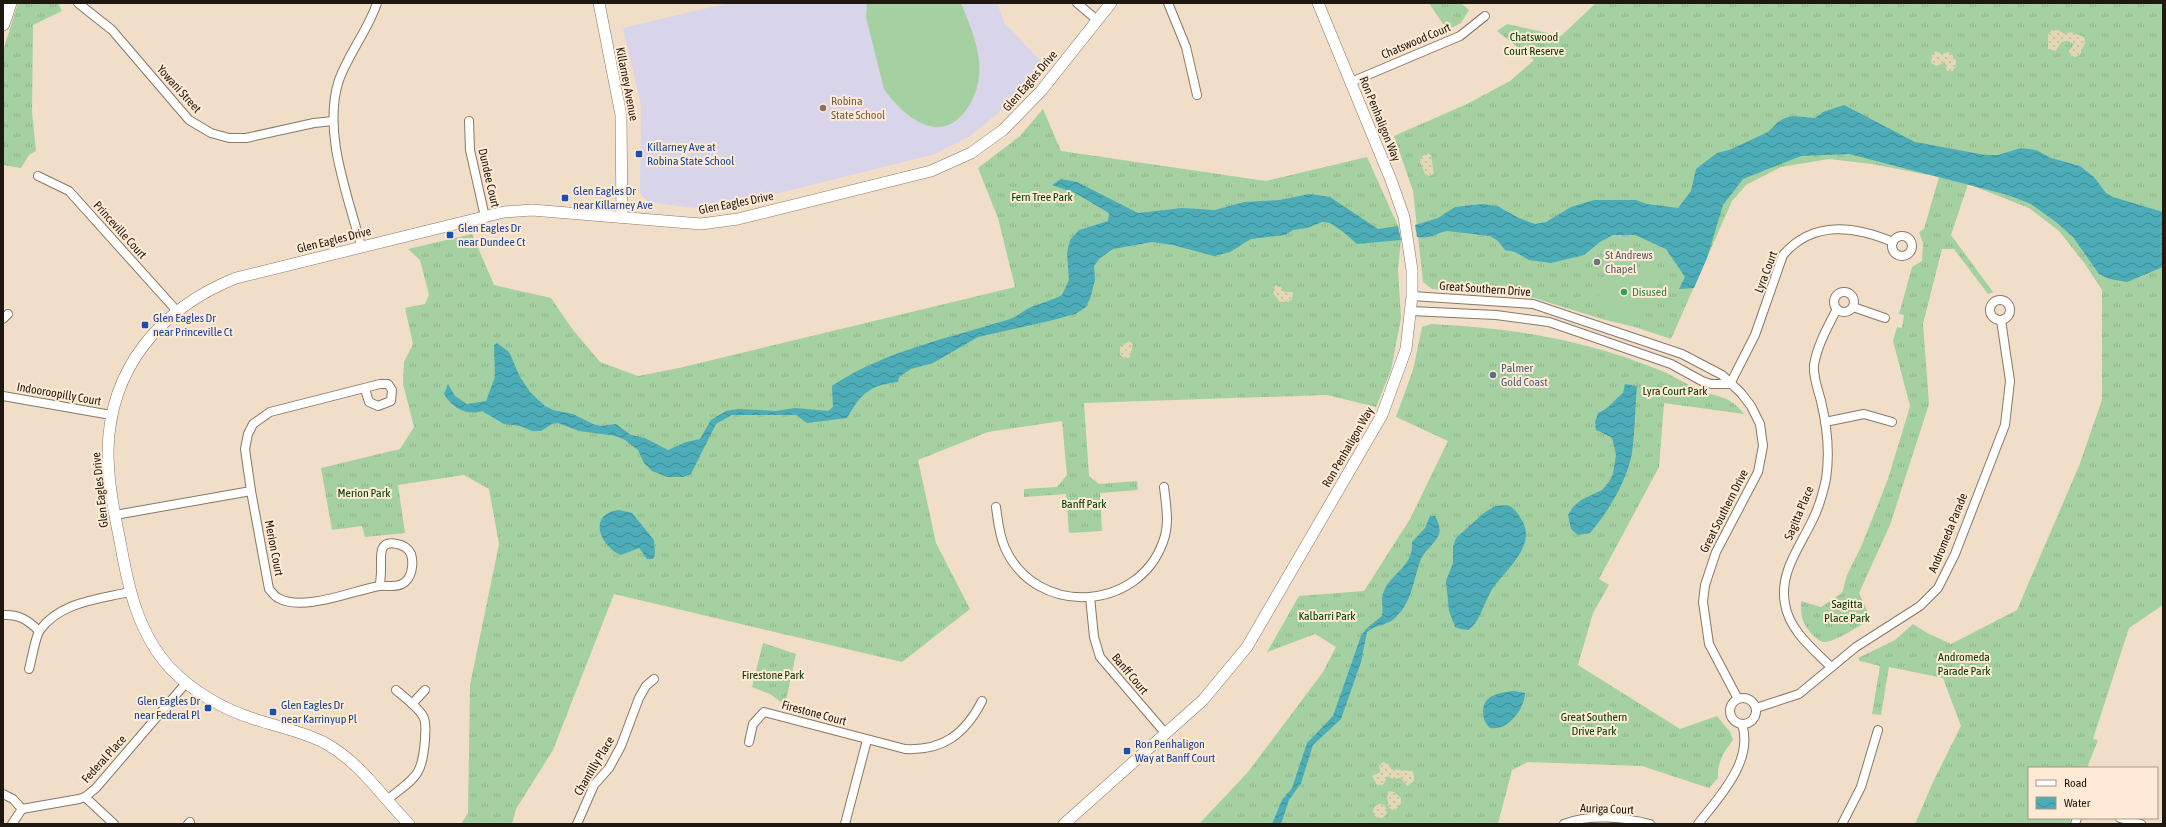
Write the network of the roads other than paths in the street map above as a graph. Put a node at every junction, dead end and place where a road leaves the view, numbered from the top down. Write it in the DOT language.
graph roads {
  1 [pos="10,3"];
  2 [pos="78,3"];
  3 [pos="377,3"];
  4 [pos="599,3"];
  5 [pos="1077,3"];
  6 [pos="1111,3"];
  7 [pos="1168,3"];
  8 [pos="1318,3"];
  9 [pos="1486,16"];
  10 [pos="1097,20"];
  11 [pos="3,24"];
  12 [pos="1351,82"];
  13 [pos="1197,95"];
  14 [pos="333,121"];
  15 [pos="469,121"];
  16 [pos="38,176"];
  17 [pos="485,216"];
  18 [pos="622,218"];
  19 [pos="1893,242"];
  20 [pos="361,246"];
  21 [pos="1412,296"];
  22 [pos="1853,307"];
  23 [pos="1837,308"];
  24 [pos="176,310"];
  25 [pos="1411,311"];
  26 [pos="1885,318"];
  27 [pos="2001,320"];
  28 [pos="1730,384"];
  29 [pos="365,388"];
  30 [pos="3,396"];
  31 [pos="111,415"];
  32 [pos="1825,422"];
  33 [pos="1892,422"];
  34 [pos="1164,487"];
  35 [pos="251,491"];
  36 [pos="996,507"];
  37 [pos="115,516"];
  38 [pos="380,586"];
  39 [pos="129,592"];
  40 [pos="1090,597"];
  41 [pos="3,615"];
  42 [pos="39,631"];
  43 [pos="1831,667"];
  44 [pos="29,668"];
  45 [pos="654,679"];
  46 [pos="186,683"];
  47 [pos="396,690"];
  48 [pos="425,690"];
  49 [pos="1738,699"];
  50 [pos="982,701"];
  51 [pos="412,704"];
  52 [pos="1756,708"];
  53 [pos="1742,724"];
  54 [pos="1878,730"];
  55 [pos="1166,734"];
  56 [pos="867,740"];
  57 [pos="749,742"];
  58 [pos="3,794"];
  59 [pos="85,797"];
  60 [pos="387,800"];
  61 [pos="22,809"];
  62 [pos="2124,819"];
  63 [pos="12,824"];
  64 [pos="114,824"];
  65 [pos="408,824"];
  66 [pos="577,824"];
  67 [pos="845,824"];
  68 [pos="1064,824"];
  69 [pos="1564,824"];
  70 [pos="1650,824"];
  71 [pos="1698,824"];
  72 [pos="1842,824"];
  73 [pos="2141,824"];
  1 -- 11 [label="main road"];
  2 -- 14 [label="street, Yowani Street"];
  3 -- 14 [label="street"];
  4 -- 18 [label="street, Killarney Avenue"];
  5 -- 10 [label="street"];
  6 -- 10 [label="street, Glen Eagles Drive"];
  7 -- 13 [label="street"];
  8 -- 12 [label="street, Ron Penhaligon Way"];
  9 -- 12 [label="street, Chatswood Court"];
  10 -- 18 [label="street, Glen Eagles Drive"];
  12 -- 21 [label="street, Ron Penhaligon Way"];
  14 -- 20 [label="street"];
  15 -- 17 [label="street, Dundee Court"];
  16 -- 24 [label="street, Princeville Court"];
  17 -- 18 [label="street, Glen Eagles Drive"];
  17 -- 20 [label="street, Glen Eagles Drive"];
  19 -- 28 [label="street, Lyra Court"];
  20 -- 24 [label="street, Glen Eagles Drive"];
  21 -- 25 [label="street, Ron Penhaligon Way"];
  21 -- 28 [label="street, Great Southern Drive"];
  22 -- 23 [label="street"];
  22 -- 23 [label="street"];
  22 -- 26 [label="street"];
  23 -- 32 [label="street, Sagitta Place"];
  24 -- 31 [label="street, Glen Eagles Drive"];
  25 -- 28 [label="street"];
  25 -- 55 [label="street, Ron Penhaligon Way"];
  27 -- 43 [label="street, Andromeda Parade"];
  28 -- 49 [label="street, Great Southern Drive"];
  29 -- 35 [label="street, Merion Court"];
  30 -- 31 [label="street, Indooroopilly Court"];
  31 -- 37 [label="street, Glen Eagles Drive"];
  32 -- 33 [label="street"];
  32 -- 43 [label="street, Sagitta Place"];
  34 -- 40 [label="street"];
  35 -- 37 [label="street"];
  35 -- 38 [label="street, Merion Court"];
  36 -- 40 [label="street"];
  37 -- 39 [label="street, Glen Eagles Drive"];
  38 -- 38 [label="street, Merion Court"];
  39 -- 42 [label="street"];
  39 -- 46 [label="street, Glen Eagles Drive"];
  40 -- 55 [label="street, Banff Court"];
  41 -- 42 [label="street"];
  42 -- 44 [label="street"];
  43 -- 52 [label="street, Andromeda Parade"];
  45 -- 66 [label="street, Chantilly Place"];
  46 -- 59 [label="street, Federal Place"];
  46 -- 60 [label="street, Glen Eagles Drive"];
  47 -- 51 [label="street"];
  48 -- 51 [label="street"];
  49 -- 52 [label="street"];
  49 -- 53 [label="street"];
  50 -- 56 [label="street, Firestone Court"];
  51 -- 60 [label="street"];
  52 -- 53 [label="street"];
  53 -- 71 [label="street"];
  54 -- 72 [label="street"];
  55 -- 68 [label="street, Ron Penhaligon Way"];
  56 -- 57 [label="street, Firestone Court"];
  56 -- 67 [label="street"];
  58 -- 61 [label="street"];
  59 -- 61 [label="street, Federal Place"];
  59 -- 64 [label="street, Federal Place"];
  60 -- 65 [label="street, Glen Eagles Drive"];
  61 -- 63 [label="street"];
  62 -- 73 [label="street"];
  69 -- 70 [label="street, Auriga Court"];
}
